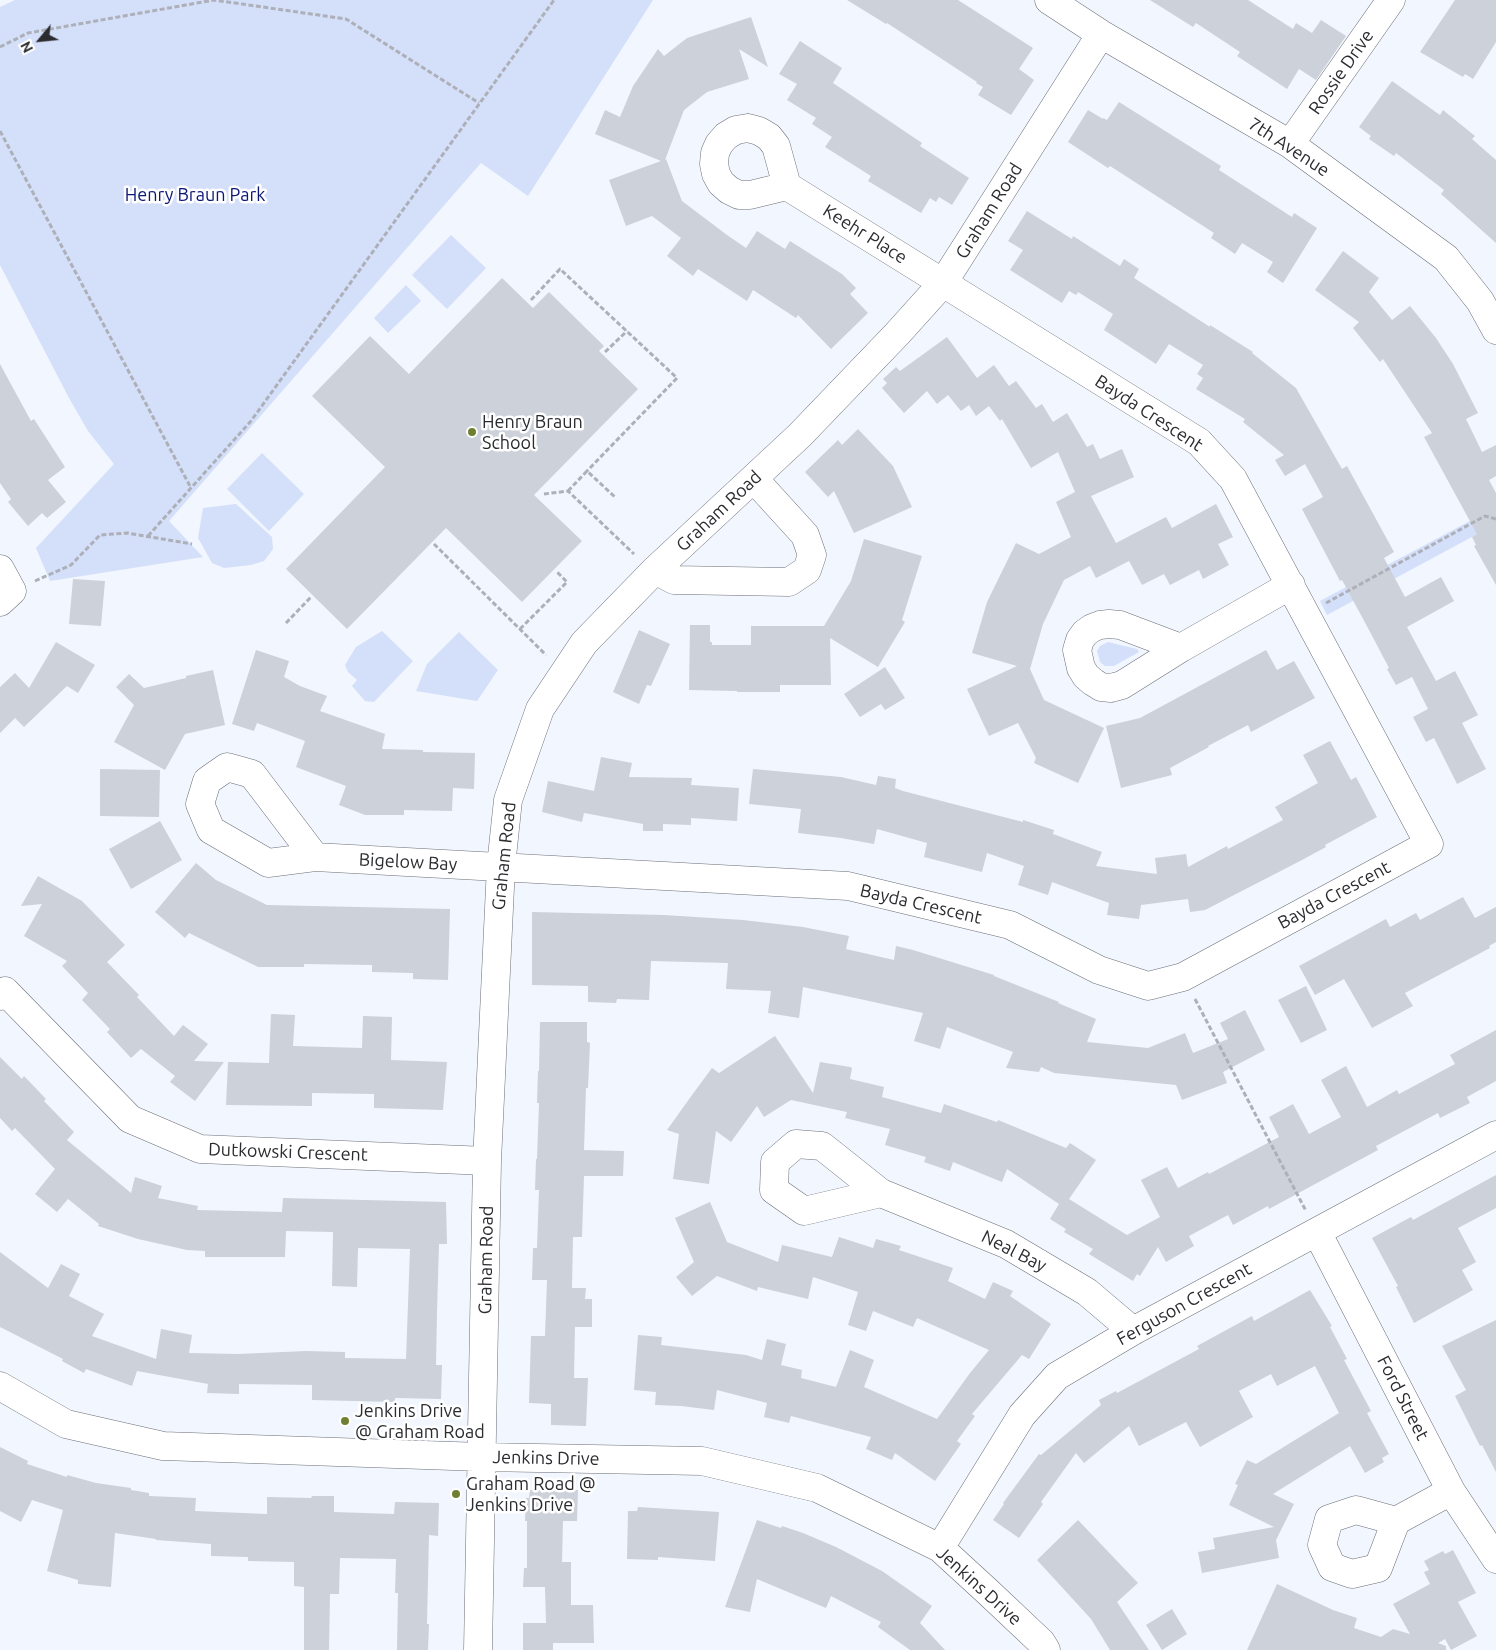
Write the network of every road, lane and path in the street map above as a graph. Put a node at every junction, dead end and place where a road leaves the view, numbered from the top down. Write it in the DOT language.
graph roads {
  1 [pos="554,0"];
  2 [pos="1049,0"];
  3 [pos="1392,0"];
  4 [pos="1101,34"];
  5 [pos="0,47"];
  6 [pos="479,103"];
  7 [pos="0,131"];
  8 [pos="1290,144"];
  9 [pos="787,186"];
  10 [pos="943,283"];
  11 [pos="531,300"];
  12 [pos="1496,330"];
  13 [pos="627,331"];
  14 [pos="605,352"];
  15 [pos="587,471"];
  16 [pos="754,479"];
  17 [pos="191,488"];
  18 [pos="568,491"];
  19 [pos="544,494"];
  20 [pos="616,498"];
  21 [pos="1496,519"];
  22 [pos="148,536"];
  23 [pos="192,544"];
  24 [pos="434,544"];
  25 [pos="654,571"];
  26 [pos="556,572"];
  27 [pos="1291,586"];
  28 [pos="4,588"];
  29 [pos="311,597"];
  30 [pos="1307,614"];
  31 [pos="286,623"];
  32 [pos="520,629"];
  33 [pos="1181,648"];
  34 [pos="564,672"];
  35 [pos="314,857"];
  36 [pos="500,866"];
  37 [pos="1183,977"];
  38 [pos="0,996"];
  39 [pos="1496,1135"];
  40 [pos="487,1161"];
  41 [pos="881,1194"];
  42 [pos="1318,1232"];
  43 [pos="1133,1331"];
  44 [pos="0,1386"];
  45 [pos="482,1457"];
  46 [pos="1451,1491"];
  47 [pos="1396,1521"];
  48 [pos="940,1548"];
  49 [pos="1496,1559"];
  50 [pos="478,1650"];
  51 [pos="1046,1650"];
  1 -- 6 [label="path"];
  2 -- 4 [label="street, 7th Avenue"];
  3 -- 8 [label="street, Rossie Drive"];
  4 -- 8 [label="street, 7th Avenue"];
  4 -- 10 [label="street, Graham Road"];
  5 -- 6 [label="path"];
  6 -- 17 [label="path"];
  7 -- 17 [label="path"];
  8 -- 12 [label="street, 7th Avenue"];
  9 -- 10 [label="street, Keehr Place"];
  10 -- 16 [label="street, Graham Road"];
  10 -- 27 [label="street, Bayda Crescent"];
  11 -- 13 [label="path"];
  13 -- 14 [label="path"];
  13 -- 15 [label="path"];
  15 -- 18 [label="path"];
  15 -- 20 [label="path"];
  16 -- 25 [label="street, Graham Road"];
  16 -- 25 [label="street"];
  17 -- 22 [label="path"];
  18 -- 19 [label="path"];
  18 -- 25 [label="path"];
  21 -- 30 [label="path"];
  22 -- 23 [label="path"];
  22 -- 28 [label="path"];
  24 -- 32 [label="path"];
  25 -- 34 [label="street, Graham Road"];
  26 -- 32 [label="path"];
  27 -- 30 [label="street, Bayda Crescent"];
  27 -- 33 [label="street"];
  29 -- 31 [label="path"];
  30 -- 37 [label="street, Bayda Crescent"];
  32 -- 34 [label="path"];
  34 -- 36 [label="street, Graham Road"];
  35 -- 36 [label="street, Bigelow Bay"];
  36 -- 37 [label="street, Bayda Crescent"];
  36 -- 40 [label="street, Graham Road"];
  37 -- 42 [label="path"];
  38 -- 40 [label="street, Dutkowski Crescent"];
  39 -- 42 [label="street, Ferguson Crescent"];
  40 -- 45 [label="street, Graham Road"];
  41 -- 43 [label="street, Neal Bay"];
  42 -- 43 [label="street, Ferguson Crescent"];
  42 -- 46 [label="street, Ford Street"];
  43 -- 48 [label="street, Ferguson Crescent"];
  44 -- 45 [label="street, Jenkins Drive"];
  45 -- 48 [label="street, Jenkins Drive"];
  45 -- 50 [label="street, Graham Road"];
  46 -- 47 [label="street"];
  46 -- 49 [label="street, Ford Street"];
  48 -- 51 [label="street, Jenkins Drive"];
}
